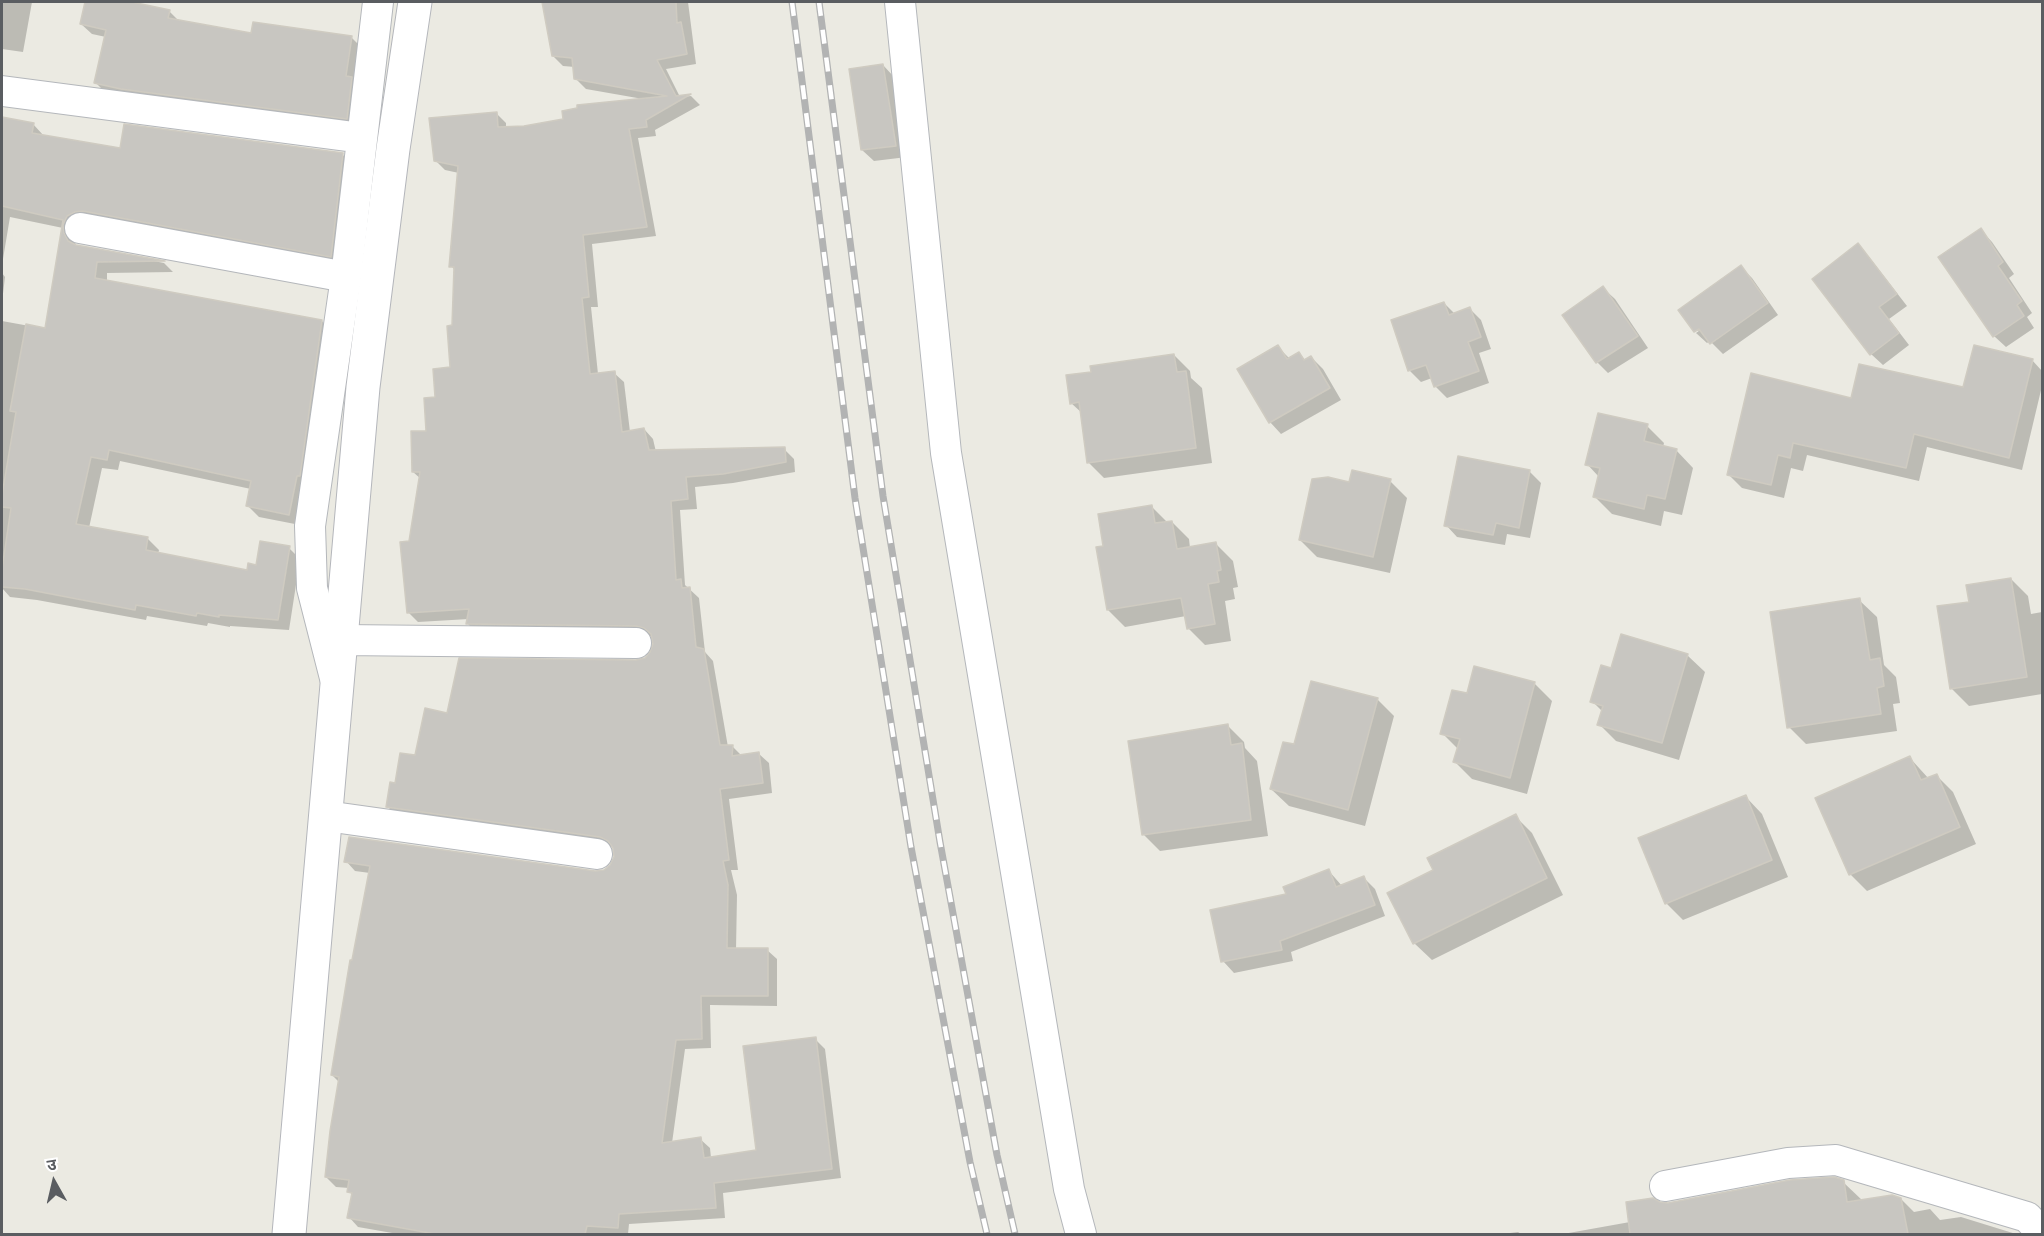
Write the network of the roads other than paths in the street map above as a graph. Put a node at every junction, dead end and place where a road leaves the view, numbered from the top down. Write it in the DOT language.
graph roads {
  1 [pos="378,2"];
  2 [pos="415,2"];
  3 [pos="900,2"];
  4 [pos="2,91"];
  5 [pos="362,138"];
  6 [pos="80,228"];
  7 [pos="346,277"];
  8 [pos="341,640"];
  9 [pos="636,643"];
  10 [pos="337,687"];
  11 [pos="326,816"];
  12 [pos="597,854"];
  13 [pos="1665,1186"];
  14 [pos="2043,1233"];
  15 [pos="289,1234"];
  16 [pos="1082,1234"];
  1 -- 5 [label="street"];
  2 -- 8 [label="street"];
  3 -- 16 [label="street"];
  4 -- 5 [label="street"];
  5 -- 7 [label="street"];
  6 -- 7 [label="street"];
  7 -- 10 [label="street"];
  8 -- 9 [label="street"];
  8 -- 10 [label="street"];
  10 -- 11 [label="street"];
  11 -- 12 [label="street"];
  11 -- 15 [label="street"];
  13 -- 14 [label="street"];
}
